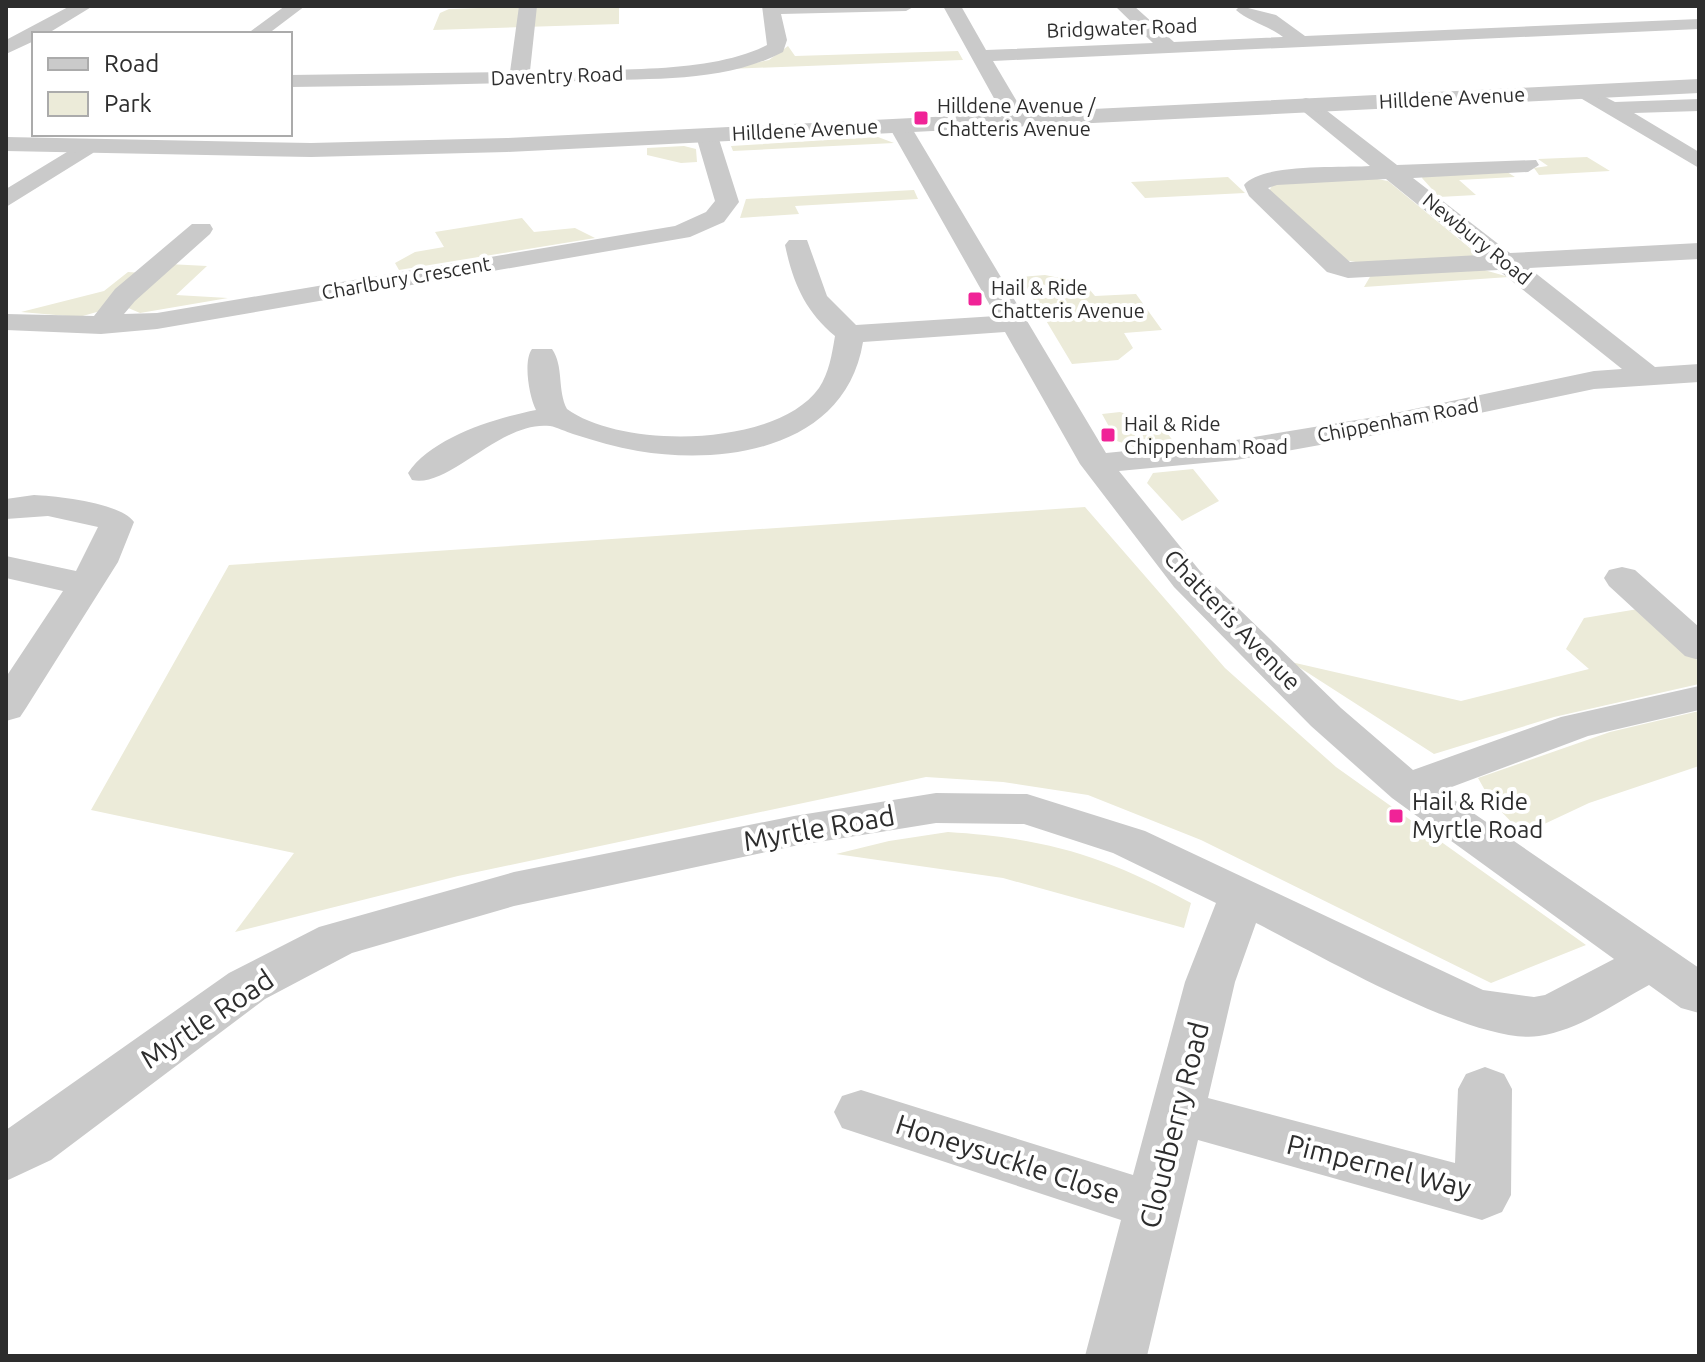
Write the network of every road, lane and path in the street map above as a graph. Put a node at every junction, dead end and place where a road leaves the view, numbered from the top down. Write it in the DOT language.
graph roads {
  1 [pos="84,6"];
  2 [pos="296,6"];
  3 [pos="528,6"];
  4 [pos="906,6"];
  5 [pos="952,6"];
  6 [pos="1124,6"];
  7 [pos="772,8"];
  8 [pos="1245,10"];
  9 [pos="1610,11"];
  10 [pos="1427,13"];
  11 [pos="1699,24"];
  12 [pos="1643,27"];
  13 [pos="36,32"];
  14 [pos="259,32"];
  15 [pos="32,34"];
  16 [pos="1464,35"];
  17 [pos="1303,43"];
  18 [pos="6,48"];
  19 [pos="1171,49"];
  20 [pos="979,56"];
  21 [pos="519,78"];
  22 [pos="292,81"];
  23 [pos="1699,86"];
  24 [pos="1584,92"];
  25 [pos="1306,104"];
  26 [pos="1699,105"];
  27 [pos="1610,108"];
  28 [pos="1017,120"];
  29 [pos="899,125"];
  30 [pos="707,136"];
  31 [pos="6,144"];
  32 [pos="85,148"];
  33 [pos="1699,161"];
  34 [pos="1528,165"];
  35 [pos="1392,171"];
  36 [pos="6,200"];
  37 [pos="201,229"];
  38 [pos="798,245"];
  39 [pos="1699,251"];
  40 [pos="1504,262"];
  41 [pos="6,322"];
  42 [pos="1015,323"];
  43 [pos="101,326"];
  44 [pos="850,334"];
  45 [pos="542,355"];
  46 [pos="1699,373"];
  47 [pos="1647,375"];
  48 [pos="555,416"];
  49 [pos="1096,464"];
  50 [pos="424,473"];
  51 [pos="6,509"];
  52 [pos="6,567"];
  53 [pos="1622,578"];
  54 [pos="83,584"];
  55 [pos="1699,648"];
  56 [pos="1699,698"];
  57 [pos="6,708"];
  58 [pos="1407,788"];
  59 [pos="1242,897"];
  60 [pos="1651,961"];
  61 [pos="1699,994"];
  62 [pos="1485,1089"];
  63 [pos="861,1112"];
  64 [pos="1177,1112"];
  65 [pos="6,1157"];
  66 [pos="1154,1206"];
  67 [pos="1116,1356"];
  1 -- 13 [label="street"];
  2 -- 14 [label="street"];
  3 -- 21 [label="street"];
  4 -- 7 [label="street"];
  5 -- 20 [label="street"];
  6 -- 19 [label="street"];
  7 -- 21 [label="street, Daventry Road"];
  8 -- 17 [label="street"];
  9 -- 12 [label="street"];
  10 -- 16 [label="street"];
  11 -- 12 [label="street, Bridgwater Road"];
  12 -- 16 [label="street, Bridgwater Road"];
  15 -- 18 [label="street"];
  16 -- 17 [label="street, Bridgwater Road"];
  17 -- 19 [label="street, Bridgwater Road"];
  19 -- 20 [label="street, Bridgwater Road"];
  20 -- 28 [label="street"];
  21 -- 22 [label="street, Daventry Road"];
  23 -- 24 [label="street, Hilldene Avenue"];
  24 -- 25 [label="street, Hilldene Avenue"];
  24 -- 27 [label="street"];
  25 -- 28 [label="street, Hilldene Avenue"];
  25 -- 35 [label="street, Newbury Road"];
  26 -- 27 [label="street"];
  27 -- 33 [label="street"];
  28 -- 29 [label="street, Hilldene Avenue"];
  29 -- 30 [label="street, Hilldene Avenue"];
  29 -- 42 [label="street, Chatteris Avenue"];
  30 -- 32 [label="street, Hilldene Avenue"];
  30 -- 43 [label="street, Charlbury Crescent"];
  31 -- 32 [label="street, Hilldene Avenue"];
  32 -- 36 [label="street"];
  34 -- 35 [label="street"];
  35 -- 40 [label="street, Newbury Road"];
  35 -- 40 [label="street"];
  37 -- 43 [label="street"];
  38 -- 44 [label="street"];
  39 -- 40 [label="street"];
  40 -- 47 [label="street, Newbury Road"];
  41 -- 43 [label="street, Charlbury Crescent"];
  42 -- 44 [label="street"];
  42 -- 49 [label="street, Chatteris Avenue"];
  44 -- 48 [label="street"];
  45 -- 48 [label="street"];
  46 -- 47 [label="street, Chippenham Road"];
  47 -- 49 [label="street, Chippenham Road"];
  48 -- 50 [label="street"];
  49 -- 58 [label="street, Chatteris Avenue"];
  51 -- 54 [label="street"];
  52 -- 54 [label="street"];
  53 -- 55 [label="street"];
  54 -- 57 [label="street"];
  56 -- 58 [label="street"];
  58 -- 60 [label="street, Chatteris Avenue"];
  59 -- 60 [label="street, Myrtle Road"];
  59 -- 64 [label="street, Cloudberry Road"];
  59 -- 65 [label="street, Myrtle Road"];
  60 -- 61 [label="street, Chatteris Avenue"];
  62 -- 64 [label="street, Pimpernel Way"];
  63 -- 66 [label="street, Honeysuckle Close"];
  64 -- 66 [label="street, Cloudberry Road"];
  66 -- 67 [label="street, Cloudberry Road"];
}
